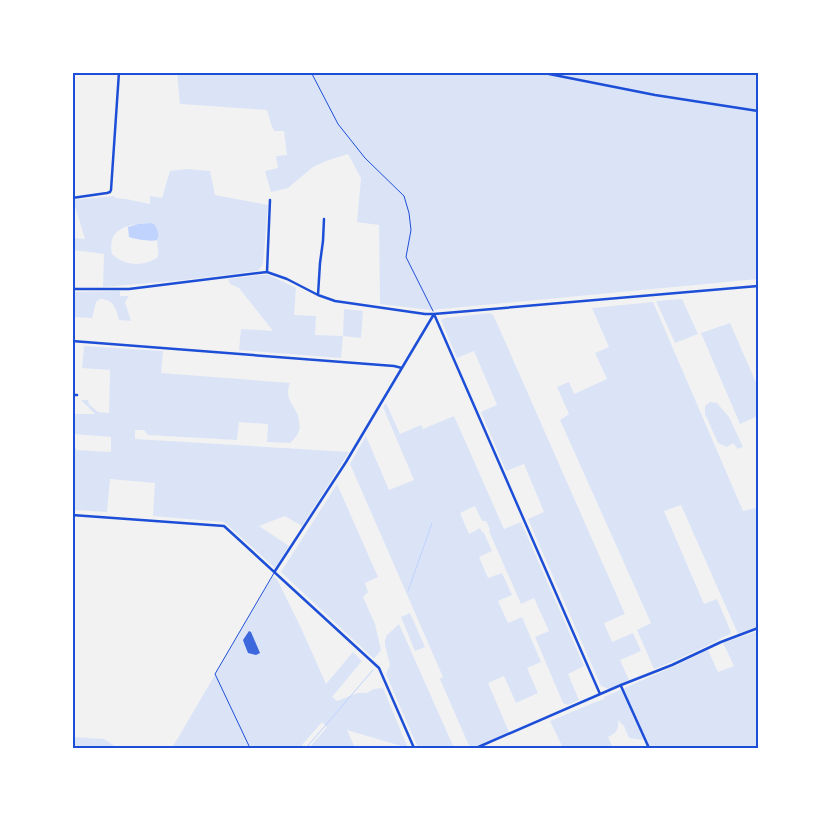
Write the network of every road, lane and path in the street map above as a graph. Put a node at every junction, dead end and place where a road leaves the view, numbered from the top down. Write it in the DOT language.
graph roads {
  1 [pos="120,72"];
  2 [pos="311,72"];
  3 [pos="539,72"];
  4 [pos="758,111"];
  5 [pos="72,198"];
  6 [pos="270,200"];
  7 [pos="324,219"];
  8 [pos="267,272"];
  9 [pos="758,286"];
  10 [pos="72,289"];
  11 [pos="318,295"];
  12 [pos="434,314"];
  13 [pos="72,341"];
  14 [pos="402,368"];
  15 [pos="72,395"];
  16 [pos="77,395"];
  17 [pos="72,516"];
  18 [pos="275,572"];
  19 [pos="758,628"];
  20 [pos="621,686"];
  21 [pos="600,694"];
  22 [pos="250,748"];
  23 [pos="414,748"];
  24 [pos="476,748"];
  25 [pos="649,748"];
  1 -- 5 [label="street"];
  2 -- 12 [label="path"];
  3 -- 4 [label="street"];
  6 -- 8 [label="street"];
  7 -- 11 [label="street"];
  8 -- 10 [label="street"];
  8 -- 11 [label="street"];
  9 -- 12 [label="street"];
  11 -- 12 [label="street"];
  12 -- 14 [label="street"];
  12 -- 21 [label="street"];
  13 -- 14 [label="street"];
  14 -- 18 [label="street"];
  15 -- 16 [label="street"];
  17 -- 18 [label="street"];
  18 -- 22 [label="lane"];
  18 -- 23 [label="street"];
  19 -- 20 [label="street"];
  20 -- 21 [label="street"];
  20 -- 25 [label="street"];
  21 -- 24 [label="street"];
}
